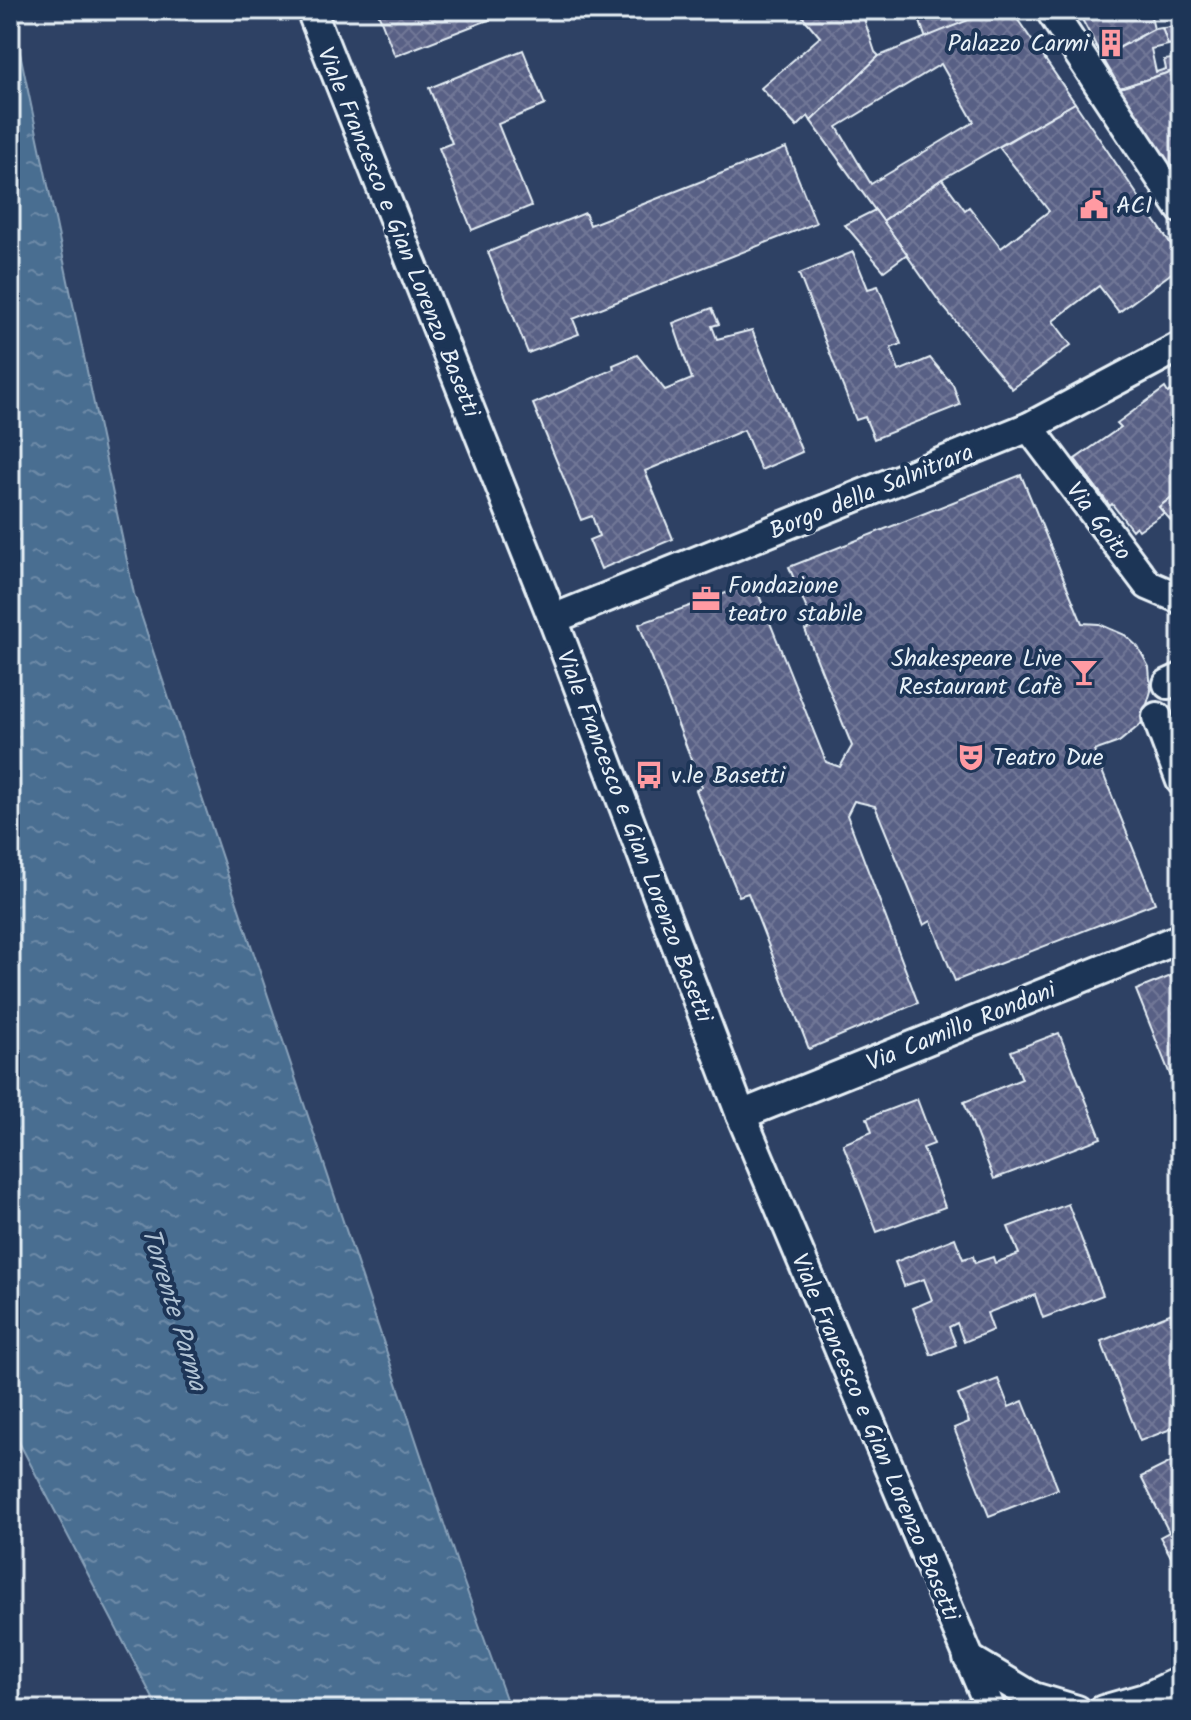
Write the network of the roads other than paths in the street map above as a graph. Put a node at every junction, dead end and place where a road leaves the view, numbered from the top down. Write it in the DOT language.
graph roads {
  1 [pos="311,10"];
  2 [pos="1050,10"];
  3 [pos="1181,209"];
  4 [pos="1181,346"];
  5 [pos="1029,427"];
  6 [pos="1181,599"];
  7 [pos="553,619"];
  8 [pos="1157,717"];
  9 [pos="1181,781"];
  10 [pos="1181,938"];
  11 [pos="741,1115"];
  12 [pos="968,1658"];
  13 [pos="1181,1681"];
  14 [pos="1181,1700"];
  15 [pos="991,1710"];
  16 [pos="1077,1710"];
  17 [pos="1103,1710"];
  18 [pos="1163,1710"];
  1 -- 7 [label="street, Viale Francesco e Gian Lorenzo Basetti"];
  2 -- 3 [label="street"];
  4 -- 5 [label="street, Borgo della Salnitrara"];
  5 -- 6 [label="street, Via Goito"];
  5 -- 7 [label="street, Borgo della Salnitrara"];
  7 -- 11 [label="street, Viale Francesco e Gian Lorenzo Basetti"];
  8 -- 9 [label="street"];
  10 -- 11 [label="street, Via Camillo Rondani"];
  11 -- 12 [label="street, Viale Francesco e Gian Lorenzo Basetti"];
  12 -- 15 [label="street, Viale Francesco e Gian Lorenzo Basetti"];
  12 -- 16 [label="street"];
  13 -- 17 [label="street"];
  14 -- 18 [label="main road"];
}
